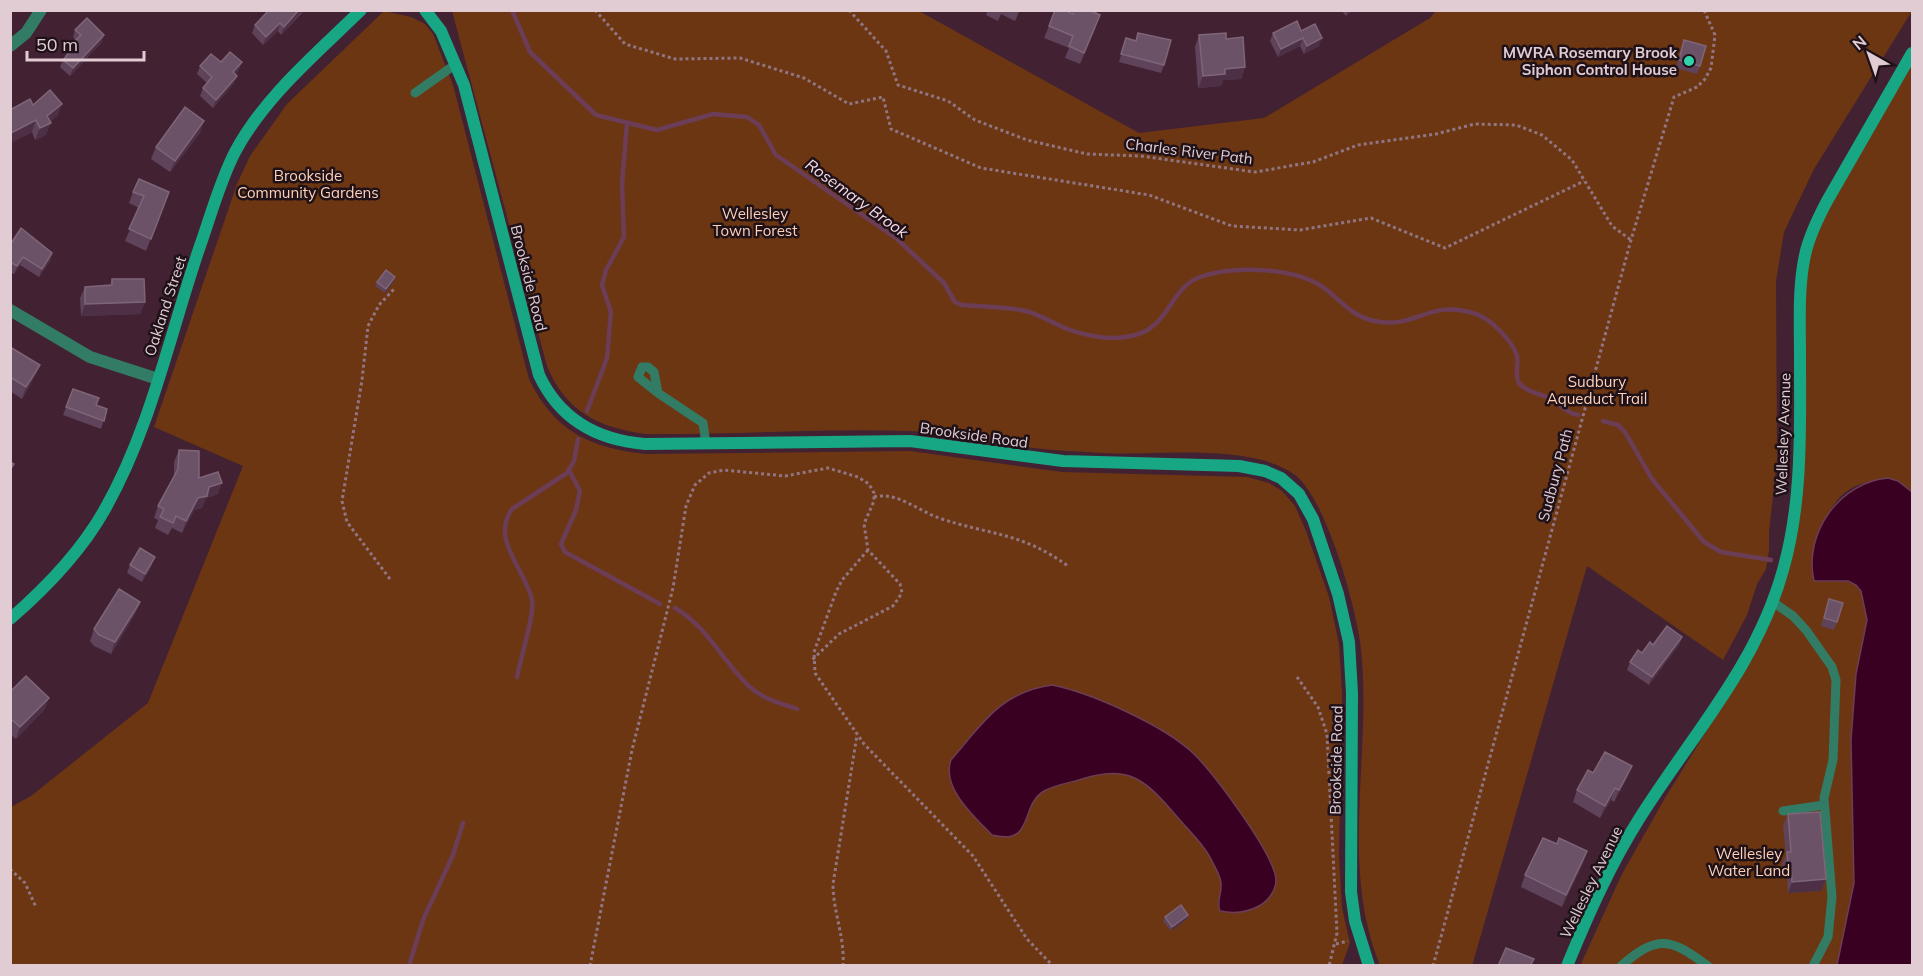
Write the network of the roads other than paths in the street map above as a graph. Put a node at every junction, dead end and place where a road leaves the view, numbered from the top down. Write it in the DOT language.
graph roads {
  1 [pos="41,10"];
  2 [pos="361,10"];
  3 [pos="425,10"];
  4 [pos="436,10"];
  5 [pos="441,31"];
  6 [pos="10,46"];
  7 [pos="1912,53"];
  8 [pos="456,64"];
  9 [pos="415,93"];
  10 [pos="10,310"];
  11 [pos="158,379"];
  12 [pos="658,393"];
  13 [pos="706,444"];
  14 [pos="1773,603"];
  15 [pos="10,619"];
  16 [pos="1824,805"];
  17 [pos="1783,811"];
  18 [pos="1369,966"];
  19 [pos="1567,966"];
  20 [pos="1621,966"];
  21 [pos="1708,966"];
  22 [pos="1813,966"];
  1 -- 6 [label="street"];
  2 -- 11 [label="street, Oakland Street"];
  3 -- 5 [label="street, Brookside Road"];
  4 -- 5 [label="street, Brookside Road"];
  5 -- 8 [label="street, Brookside Road"];
  7 -- 14 [label="street, Wellesley Avenue"];
  8 -- 9 [label="lane"];
  8 -- 13 [label="street, Brookside Road"];
  10 -- 11 [label="street"];
  11 -- 15 [label="street, Oakland Street"];
  12 -- 13 [label="lane"];
  13 -- 18 [label="street, Brookside Road"];
  14 -- 16 [label="lane"];
  14 -- 19 [label="street, Wellesley Avenue"];
  16 -- 17 [label="lane"];
  16 -- 22 [label="lane"];
  20 -- 21 [label="lane"];
}
